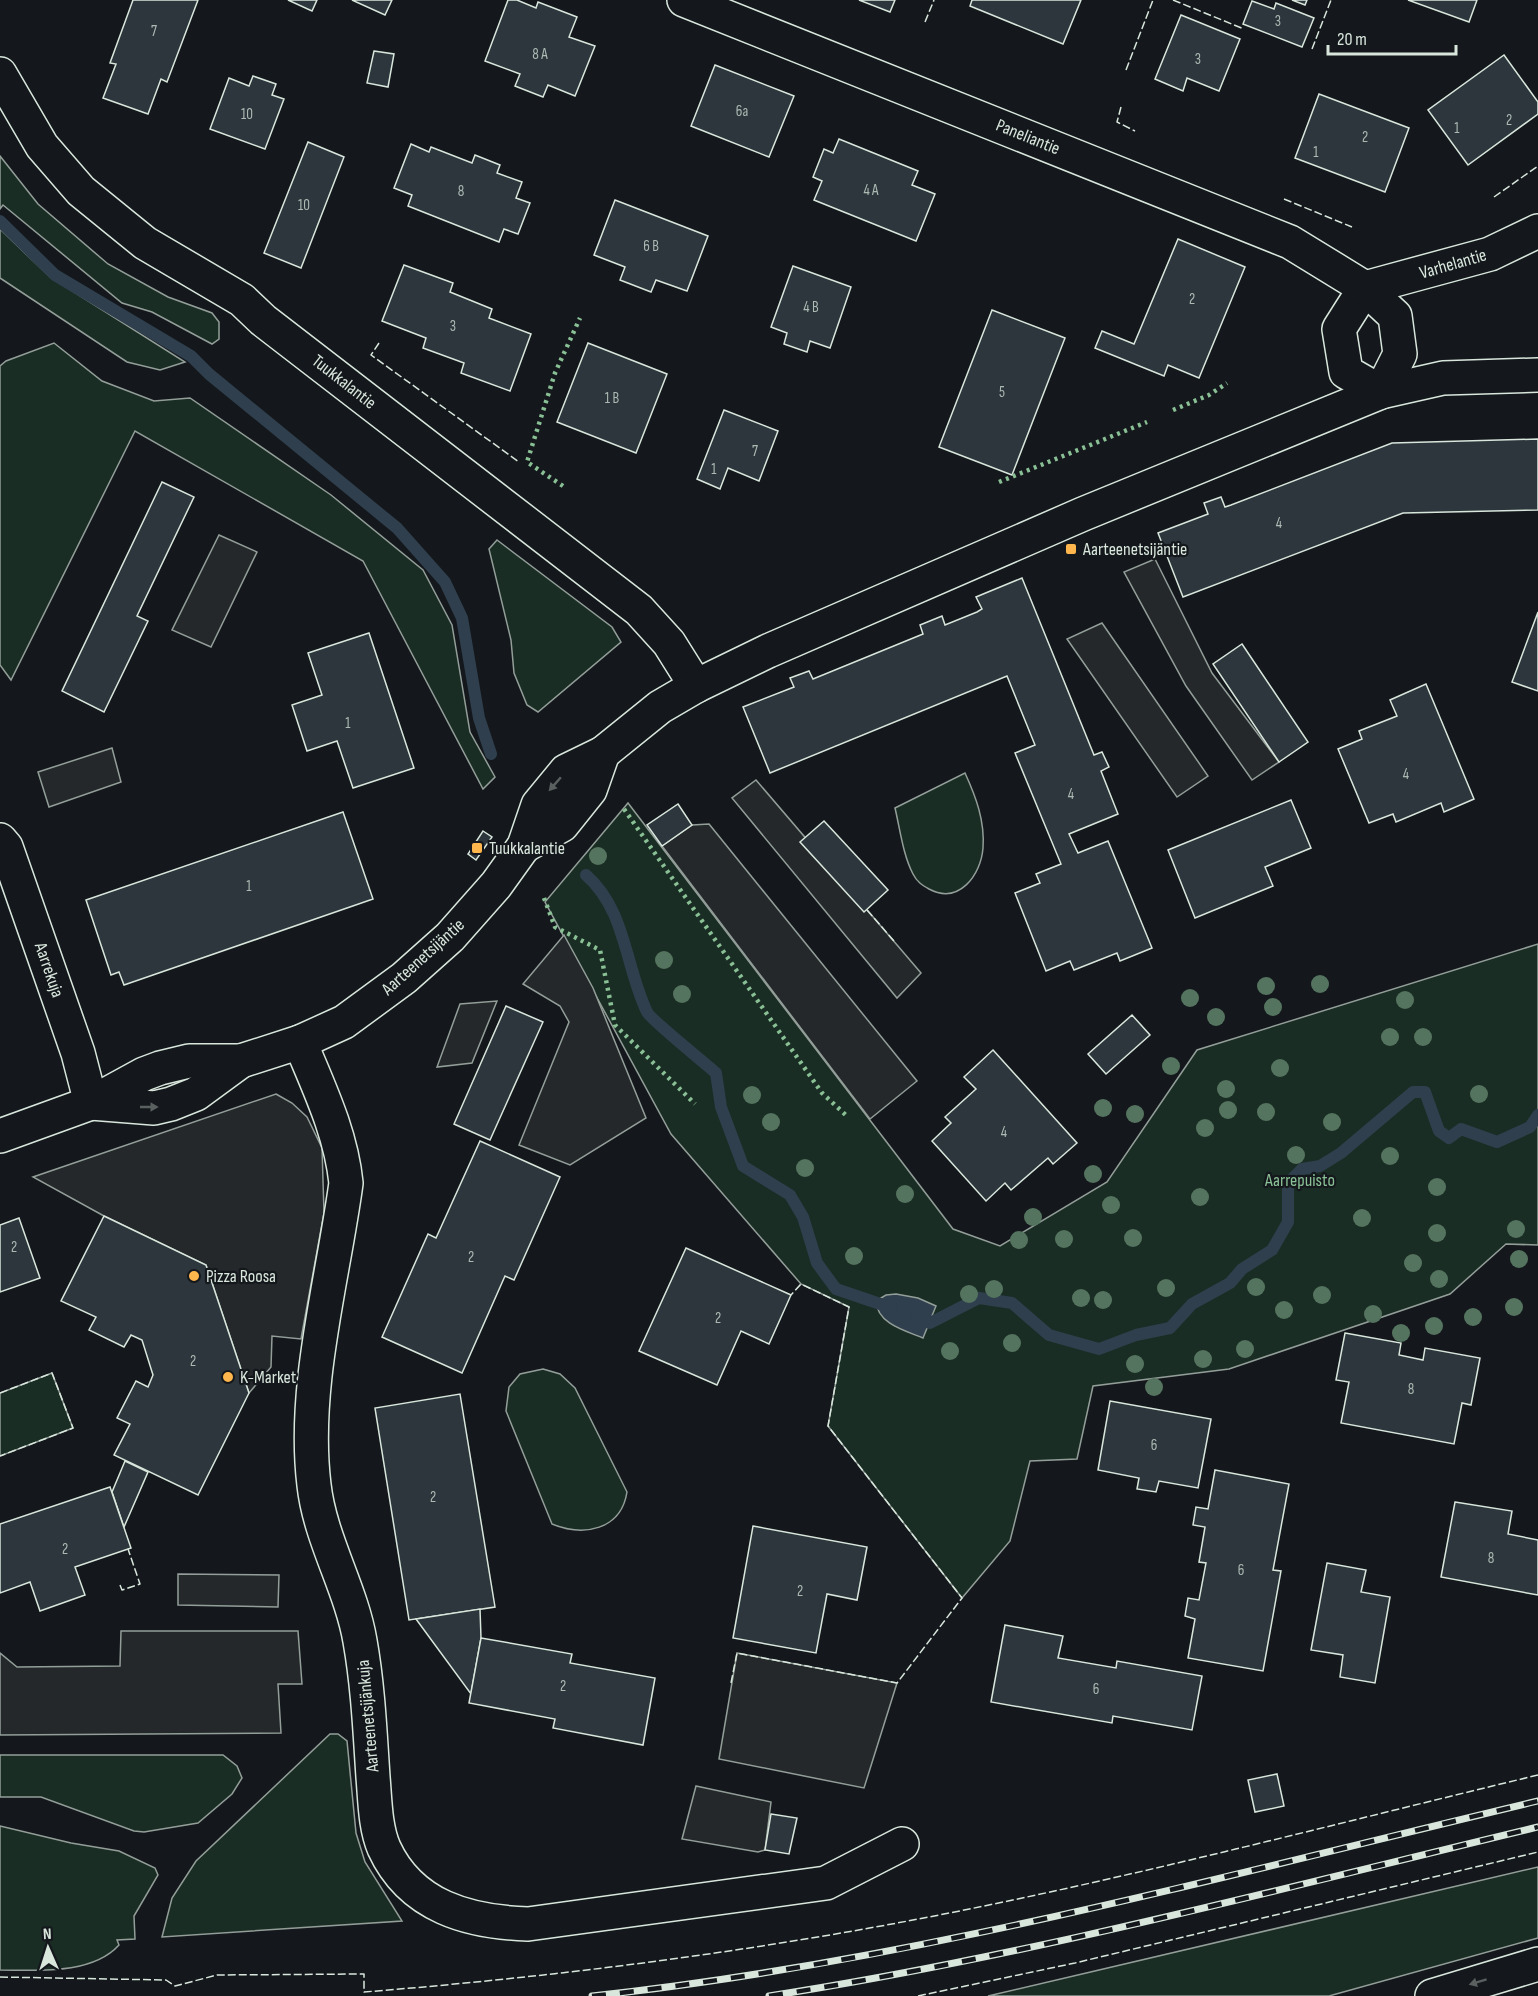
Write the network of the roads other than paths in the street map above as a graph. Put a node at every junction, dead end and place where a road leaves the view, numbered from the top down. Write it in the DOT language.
graph roads {
  1 [pos="684,0"];
  2 [pos="0,74"];
  3 [pos="1538,231"];
  4 [pos="1365,288"];
  5 [pos="1538,375"];
  6 [pos="1381,392"];
  7 [pos="696,686"];
  8 [pos="0,840"];
  9 [pos="300,1042"];
  10 [pos="91,1103"];
  11 [pos="0,1136"];
  12 [pos="902,1844"];
  13 [pos="1538,1964"];
  14 [pos="1432,1996"];
  1 -- 4 [label="street, Paneliantie"];
  2 -- 7 [label="street, Tuukkalantie"];
  3 -- 4 [label="street, Varhelantie"];
  4 -- 6 [label="street, Paneliantie"];
  4 -- 6 [label="street"];
  5 -- 6 [label="street, Aarteenetsijäntie"];
  6 -- 7 [label="street, Aarteenetsijäntie"];
  7 -- 9 [label="street, Aarteenetsijäntie"];
  8 -- 10 [label="street, Aarrekuja"];
  9 -- 10 [label="street, Aarteenetsijäntie"];
  9 -- 12 [label="street, Aarteenetsijänkuja"];
  10 -- 11 [label="street, Aarteenetsijäntie"];
  13 -- 14 [label="street, one-way"];
}
